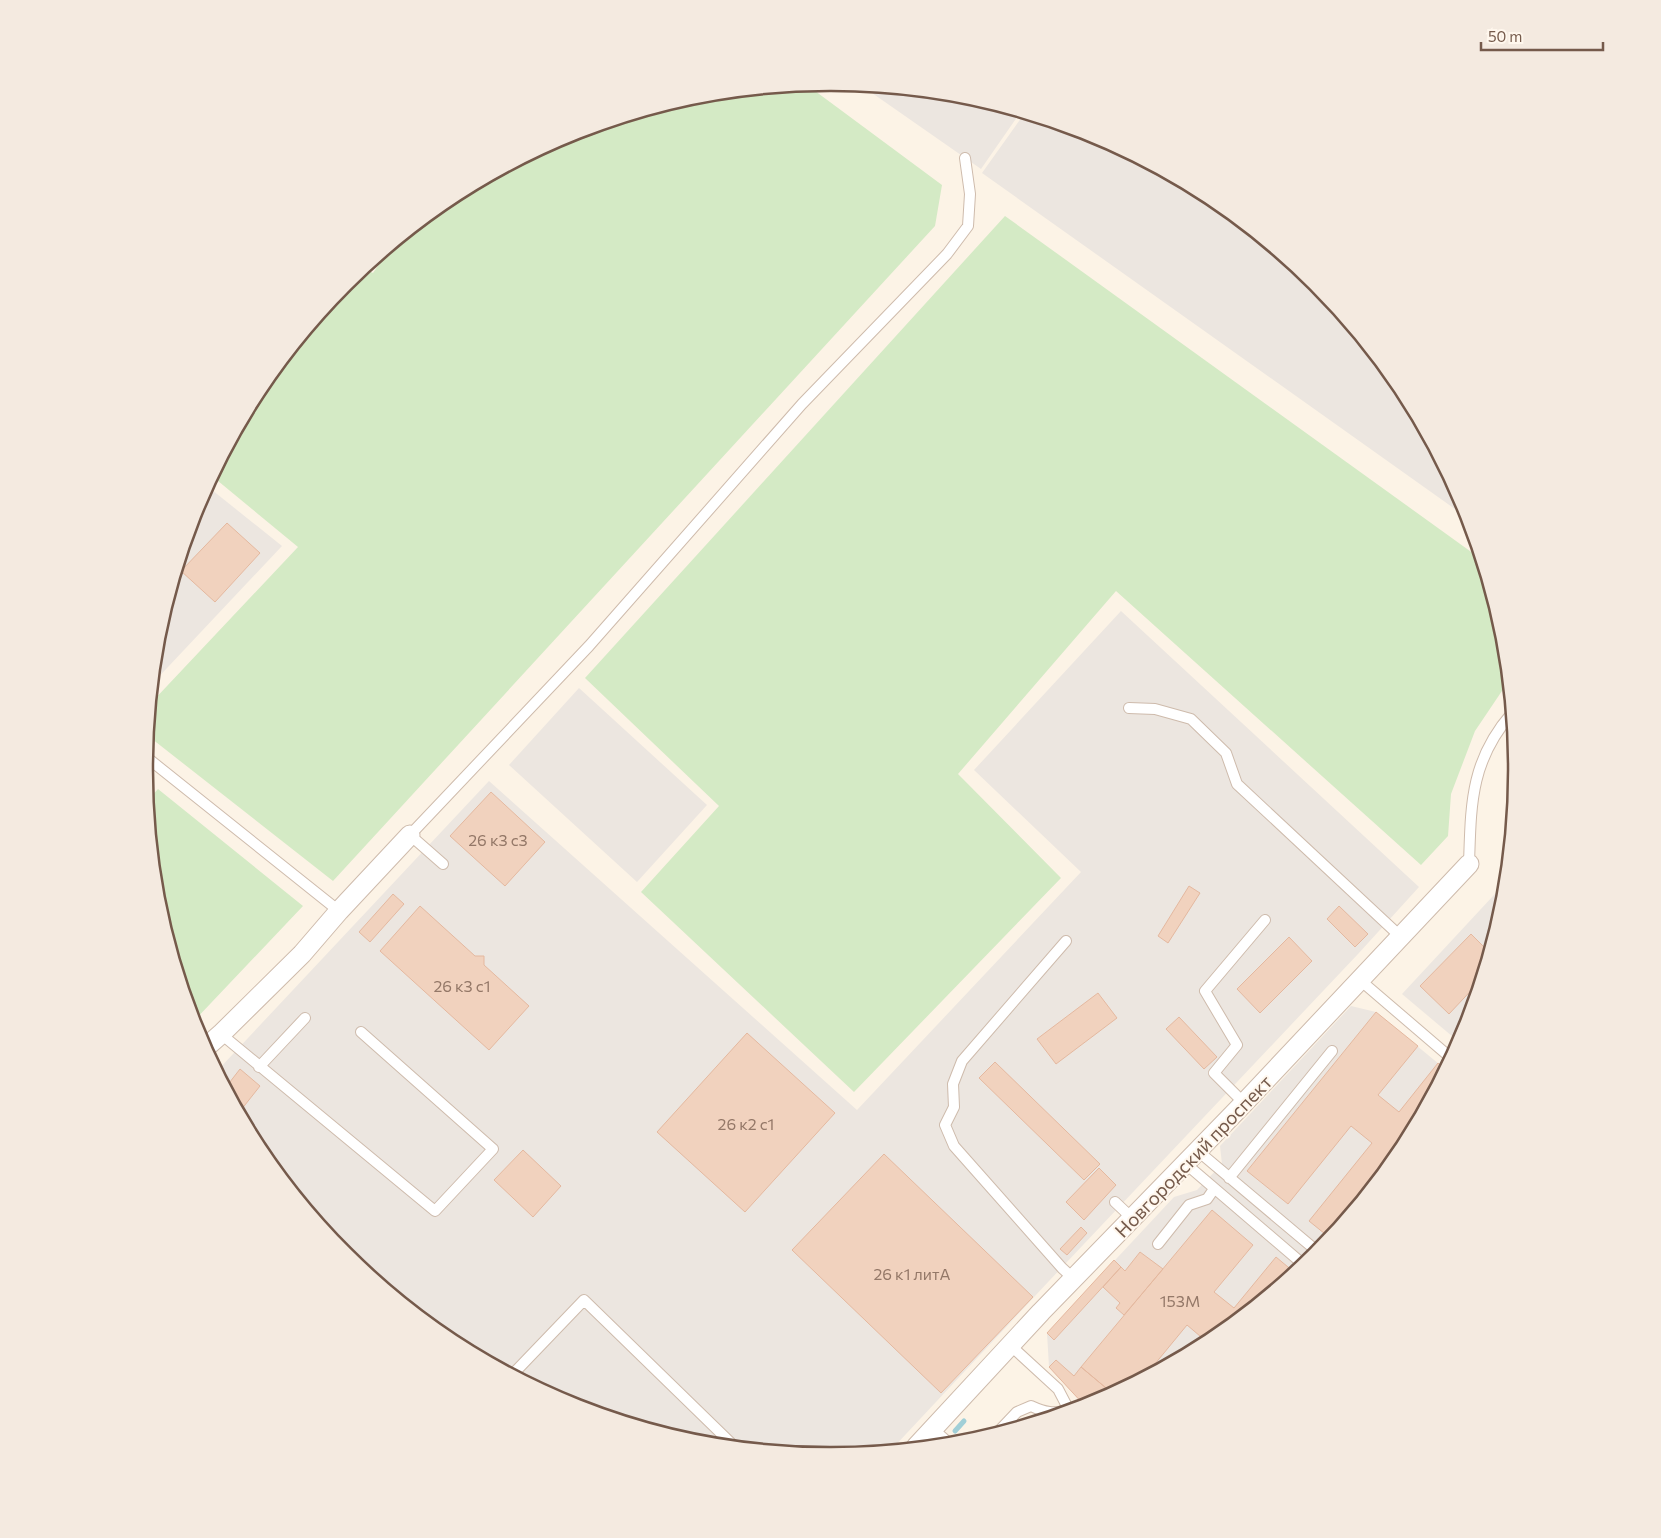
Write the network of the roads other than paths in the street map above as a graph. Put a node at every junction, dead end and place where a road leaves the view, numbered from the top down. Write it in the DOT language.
graph roads {
  1 [pos="965,158"];
  2 [pos="1129,708"];
  3 [pos="1506,719"];
  4 [pos="153,763"];
  5 [pos="410,835"];
  6 [pos="443,864"];
  7 [pos="1470,864"];
  8 [pos="338,911"];
  9 [pos="1265,920"];
  10 [pos="1401,937"];
  11 [pos="1066,941"];
  12 [pos="1360,980"];
  13 [pos="305,1018"];
  14 [pos="361,1032"];
  15 [pos="221,1034"];
  16 [pos="211,1043"];
  17 [pos="1332,1051"];
  18 [pos="1445,1053"];
  19 [pos="259,1067"];
  20 [pos="1244,1104"];
  21 [pos="1192,1158"];
  22 [pos="1229,1178"];
  23 [pos="1214,1189"];
  24 [pos="1116,1202"];
  25 [pos="1133,1219"];
  26 [pos="1158,1244"];
  27 [pos="1311,1247"];
  28 [pos="1298,1259"];
  29 [pos="1074,1279"];
  30 [pos="1010,1345"];
  31 [pos="517,1370"];
  32 [pos="1066,1404"];
  33 [pos="1045,1412"];
  34 [pos="1005,1424"];
  35 [pos="933,1429"];
  36 [pos="942,1437"];
  37 [pos="726,1439"];
  38 [pos="922,1441"];
  1 -- 5 [label="lane"];
  2 -- 10 [label="lane"];
  3 -- 7 [label="lane"];
  4 -- 8 [label="lane"];
  5 -- 6 [label="lane"];
  5 -- 8 [label="street"];
  7 -- 10 [label="street, Новгородский проспект"];
  8 -- 15 [label="street"];
  9 -- 20 [label="lane"];
  10 -- 12 [label="street, Новгородский проспект"];
  11 -- 29 [label="lane"];
  12 -- 18 [label="lane"];
  12 -- 20 [label="street, Новгородский проспект"];
  13 -- 19 [label="lane"];
  14 -- 19 [label="lane"];
  15 -- 16 [label="street"];
  15 -- 19 [label="lane"];
  17 -- 22 [label="lane"];
  20 -- 21 [label="street, Новгородский проспект"];
  21 -- 22 [label="lane"];
  21 -- 23 [label="lane"];
  21 -- 25 [label="street, Новгородский проспект"];
  22 -- 27 [label="lane"];
  23 -- 26 [label="lane"];
  23 -- 28 [label="lane"];
  24 -- 25 [label="lane"];
  25 -- 29 [label="street, Новгородский проспект"];
  29 -- 30 [label="street, Новгородский проспект"];
  30 -- 32 [label="lane"];
  30 -- 35 [label="street, Новгородский проспект"];
  31 -- 37 [label="lane"];
  33 -- 34 [label="lane"];
  35 -- 36 [label="lane"];
  35 -- 38 [label="street, Новгородский проспект"];
}
